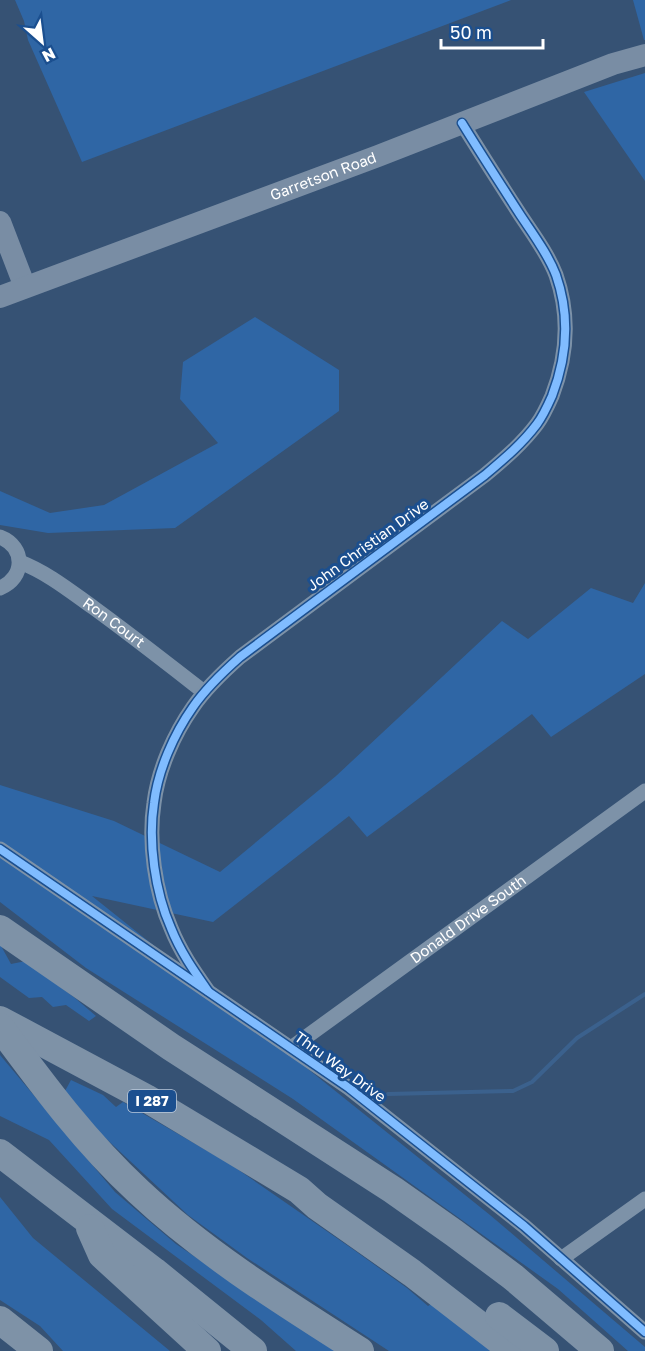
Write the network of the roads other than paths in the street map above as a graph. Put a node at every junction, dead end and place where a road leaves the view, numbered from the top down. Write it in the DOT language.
graph roads {
  1 [pos="645,56"];
  2 [pos="462,123"];
  3 [pos="0,222"];
  4 [pos="25,287"];
  5 [pos="0,297"];
  6 [pos="0,537"];
  7 [pos="20,562"];
  8 [pos="0,588"];
  9 [pos="204,692"];
  10 [pos="645,791"];
  11 [pos="0,849"];
  12 [pos="0,929"];
  13 [pos="208,991"];
  14 [pos="0,1020"];
  15 [pos="0,1027"];
  16 [pos="291,1048"];
  17 [pos="0,1153"];
  18 [pos="299,1190"];
  19 [pos="645,1199"];
  20 [pos="87,1220"];
  21 [pos="561,1259"];
  22 [pos="0,1320"];
  23 [pos="645,1332"];
  24 [pos="39,1351"];
  25 [pos="207,1351"];
  26 [pos="252,1351"];
  27 [pos="360,1351"];
  28 [pos="513,1351"];
  29 [pos="545,1351"];
  30 [pos="600,1351"];
  1 -- 2 [label="street, Garretson Road"];
  2 -- 4 [label="street, Garretson Road"];
  2 -- 9 [label="street, John Christian Drive"];
  3 -- 4 [label="street"];
  4 -- 5 [label="street, Garretson Road"];
  6 -- 7 [label="street, Ron Court"];
  7 -- 8 [label="street"];
  7 -- 9 [label="street, Ron Court"];
  9 -- 13 [label="street, John Christian Drive"];
  10 -- 16 [label="street, Donald Drive South"];
  11 -- 13 [label="street, Thru Way Drive"];
  12 -- 30 [label="highway"];
  13 -- 16 [label="street, Thru Way Drive"];
  14 -- 18 [label="highway, I 287"];
  15 -- 27 [label="highway"];
  16 -- 21 [label="street, Thru Way Drive"];
  17 -- 20 [label="highway"];
  18 -- 28 [label="highway, I 287"];
  18 -- 29 [label="highway, I 287"];
  19 -- 21 [label="street"];
  20 -- 25 [label="highway"];
  20 -- 26 [label="highway"];
  21 -- 23 [label="street, Thru Way Drive"];
  22 -- 24 [label="highway"];
}
